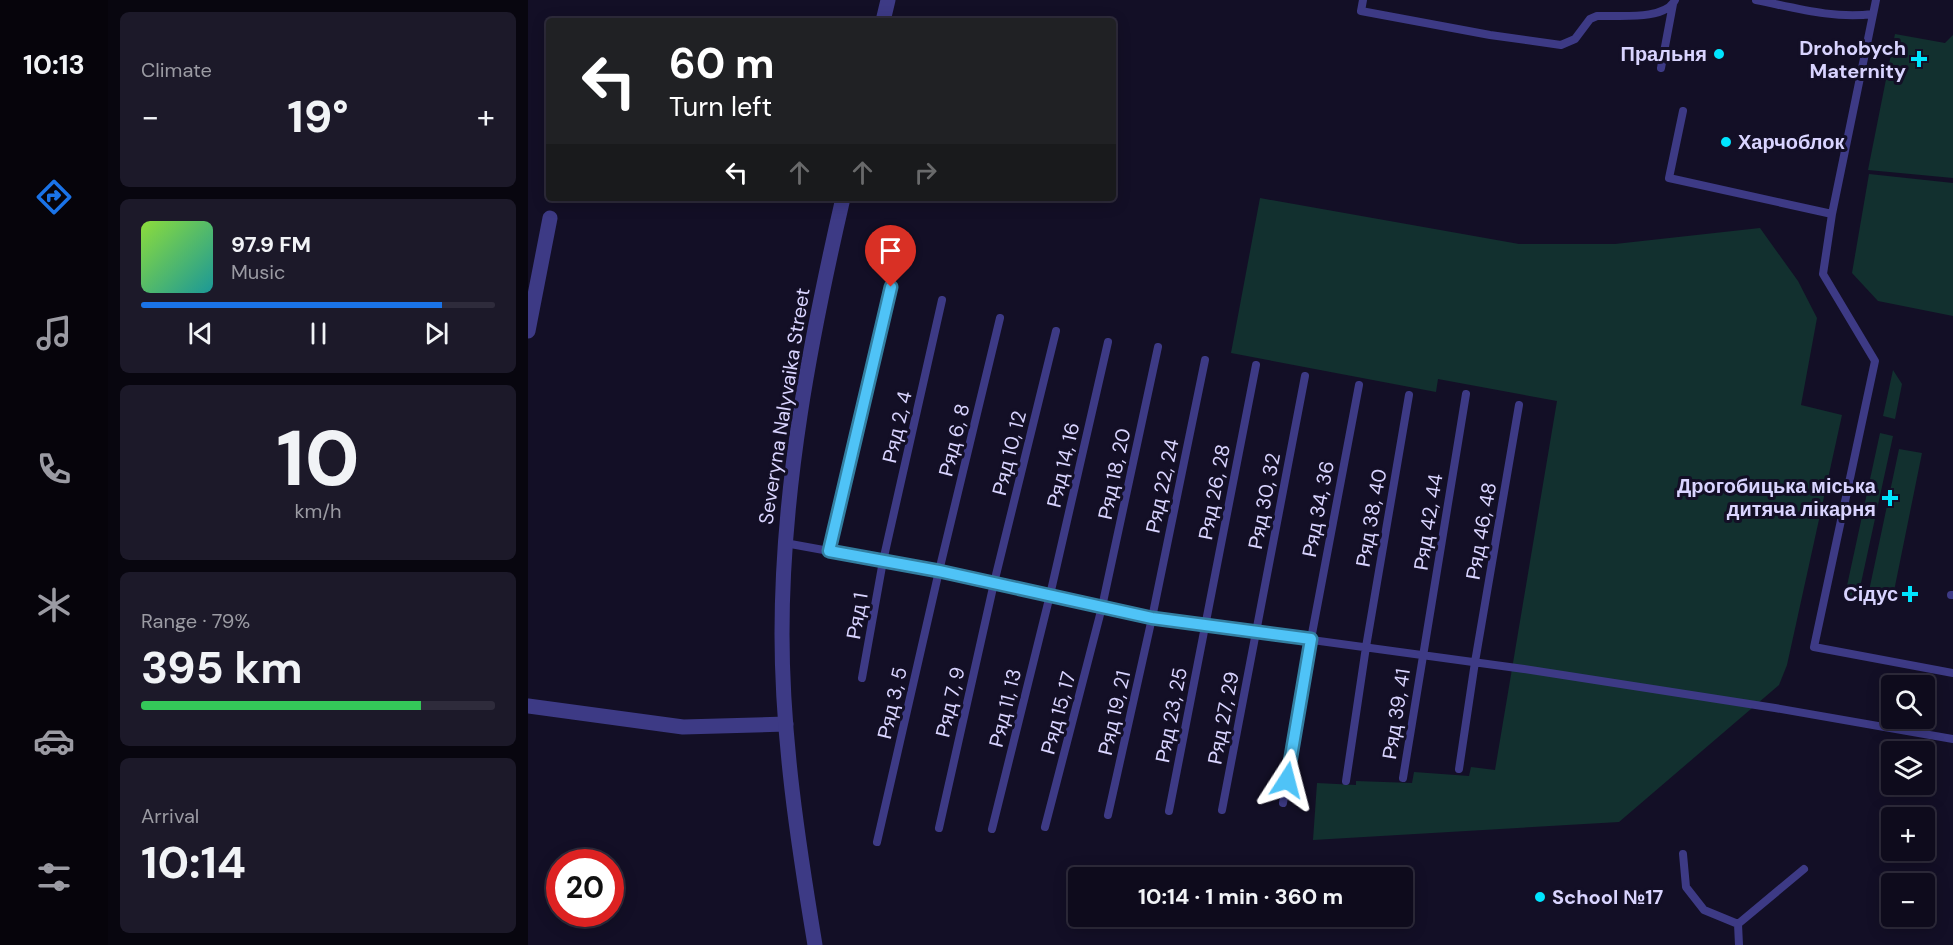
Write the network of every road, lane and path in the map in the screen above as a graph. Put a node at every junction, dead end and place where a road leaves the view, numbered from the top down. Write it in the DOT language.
graph roads {
  1 [pos="888,0"];
  2 [pos="1363,0"];
  3 [pos="1756,0"];
  4 [pos="1876,0"];
  5 [pos="1674,2"];
  6 [pos="1873,14"];
  7 [pos="884,18"];
  8 [pos="1660,68"];
  9 [pos="1683,111"];
  10 [pos="842,201"];
  11 [pos="1832,214"];
  12 [pos="550,218"];
  13 [pos="891,287"];
  14 [pos="942,300"];
  15 [pos="1000,318"];
  16 [pos="528,331"];
  17 [pos="1056,331"];
  18 [pos="1108,342"];
  19 [pos="1158,347"];
  20 [pos="1205,360"];
  21 [pos="1256,365"];
  22 [pos="1305,376"];
  23 [pos="1359,385"];
  24 [pos="1466,394"];
  25 [pos="1409,395"];
  26 [pos="1520,405"];
  27 [pos="785,543"];
  28 [pos="829,551"];
  29 [pos="883,561"];
  30 [pos="939,571"];
  31 [pos="994,583"];
  32 [pos="1050,596"];
  33 [pos="1102,607"];
  34 [pos="1152,618"];
  35 [pos="1205,625"];
  36 [pos="1256,632"];
  37 [pos="1311,639"];
  38 [pos="1366,647"];
  39 [pos="1423,655"];
  40 [pos="1475,662"];
  41 [pos="1953,673"];
  42 [pos="862,678"];
  43 [pos="528,706"];
  44 [pos="786,724"];
  45 [pos="1953,739"];
  46 [pos="1460,769"];
  47 [pos="1403,778"];
  48 [pos="1346,781"];
  49 [pos="1283,803"];
  50 [pos="1222,810"];
  51 [pos="1169,811"];
  52 [pos="1107,816"];
  53 [pos="1045,827"];
  54 [pos="939,828"];
  55 [pos="992,829"];
  56 [pos="878,842"];
  57 [pos="1683,854"];
  58 [pos="1804,869"];
  59 [pos="1738,924"];
  60 [pos="815,945"];
  61 [pos="1739,945"];
  1 -- 7 [label="street"];
  2 -- 5 [label="lane"];
  3 -- 6 [label="lane"];
  4 -- 6 [label="lane"];
  5 -- 8 [label="lane"];
  6 -- 11 [label="lane"];
  9 -- 11 [label="lane"];
  10 -- 27 [label="street, Severyna Nalyvaika Street"];
  11 -- 41 [label="lane"];
  12 -- 16 [label="street"];
  13 -- 28 [label="lane"];
  14 -- 29 [label="lane, Ряд 2, 4"];
  15 -- 30 [label="lane, Ряд 6, 8"];
  17 -- 31 [label="lane, Ряд 10, 12"];
  18 -- 32 [label="lane, Ряд 14, 16"];
  19 -- 33 [label="lane, Ряд 18, 20"];
  20 -- 34 [label="lane, Ряд 22, 24"];
  21 -- 35 [label="lane, Ряд 26, 28"];
  22 -- 36 [label="lane, Ряд 30, 32"];
  23 -- 37 [label="lane, Ряд 34, 36"];
  24 -- 39 [label="lane, Ряд 42, 44"];
  25 -- 38 [label="lane, Ряд 38, 40"];
  26 -- 40 [label="lane, Ряд 46, 48"];
  27 -- 28 [label="lane"];
  27 -- 44 [label="street, Severyna Nalyvaika Street"];
  28 -- 29 [label="lane"];
  29 -- 30 [label="lane"];
  29 -- 42 [label="lane, Ряд 1"];
  30 -- 31 [label="lane"];
  30 -- 56 [label="lane, Ряд 3, 5"];
  31 -- 32 [label="lane"];
  31 -- 54 [label="lane, Ряд 7, 9"];
  32 -- 33 [label="lane"];
  32 -- 55 [label="lane, Ряд 11, 13"];
  33 -- 34 [label="lane"];
  33 -- 53 [label="lane, Ряд 15, 17"];
  34 -- 35 [label="lane"];
  34 -- 52 [label="lane, Ряд 19, 21"];
  35 -- 36 [label="lane"];
  35 -- 51 [label="lane, Ряд 23, 25"];
  36 -- 37 [label="lane"];
  36 -- 50 [label="lane, Ряд 27, 29"];
  37 -- 38 [label="lane"];
  37 -- 49 [label="lane, Ряд 34, 36"];
  38 -- 39 [label="lane"];
  38 -- 48 [label="lane, Ряд 38, 40"];
  39 -- 40 [label="lane"];
  39 -- 47 [label="lane, Ряд 39, 41"];
  40 -- 45 [label="lane"];
  40 -- 46 [label="lane, Ряд 46, 48"];
  43 -- 44 [label="street"];
  44 -- 60 [label="street, Severyna Nalyvaika Street"];
  57 -- 59 [label="lane"];
  58 -- 59 [label="lane"];
  59 -- 61 [label="lane"];
}
